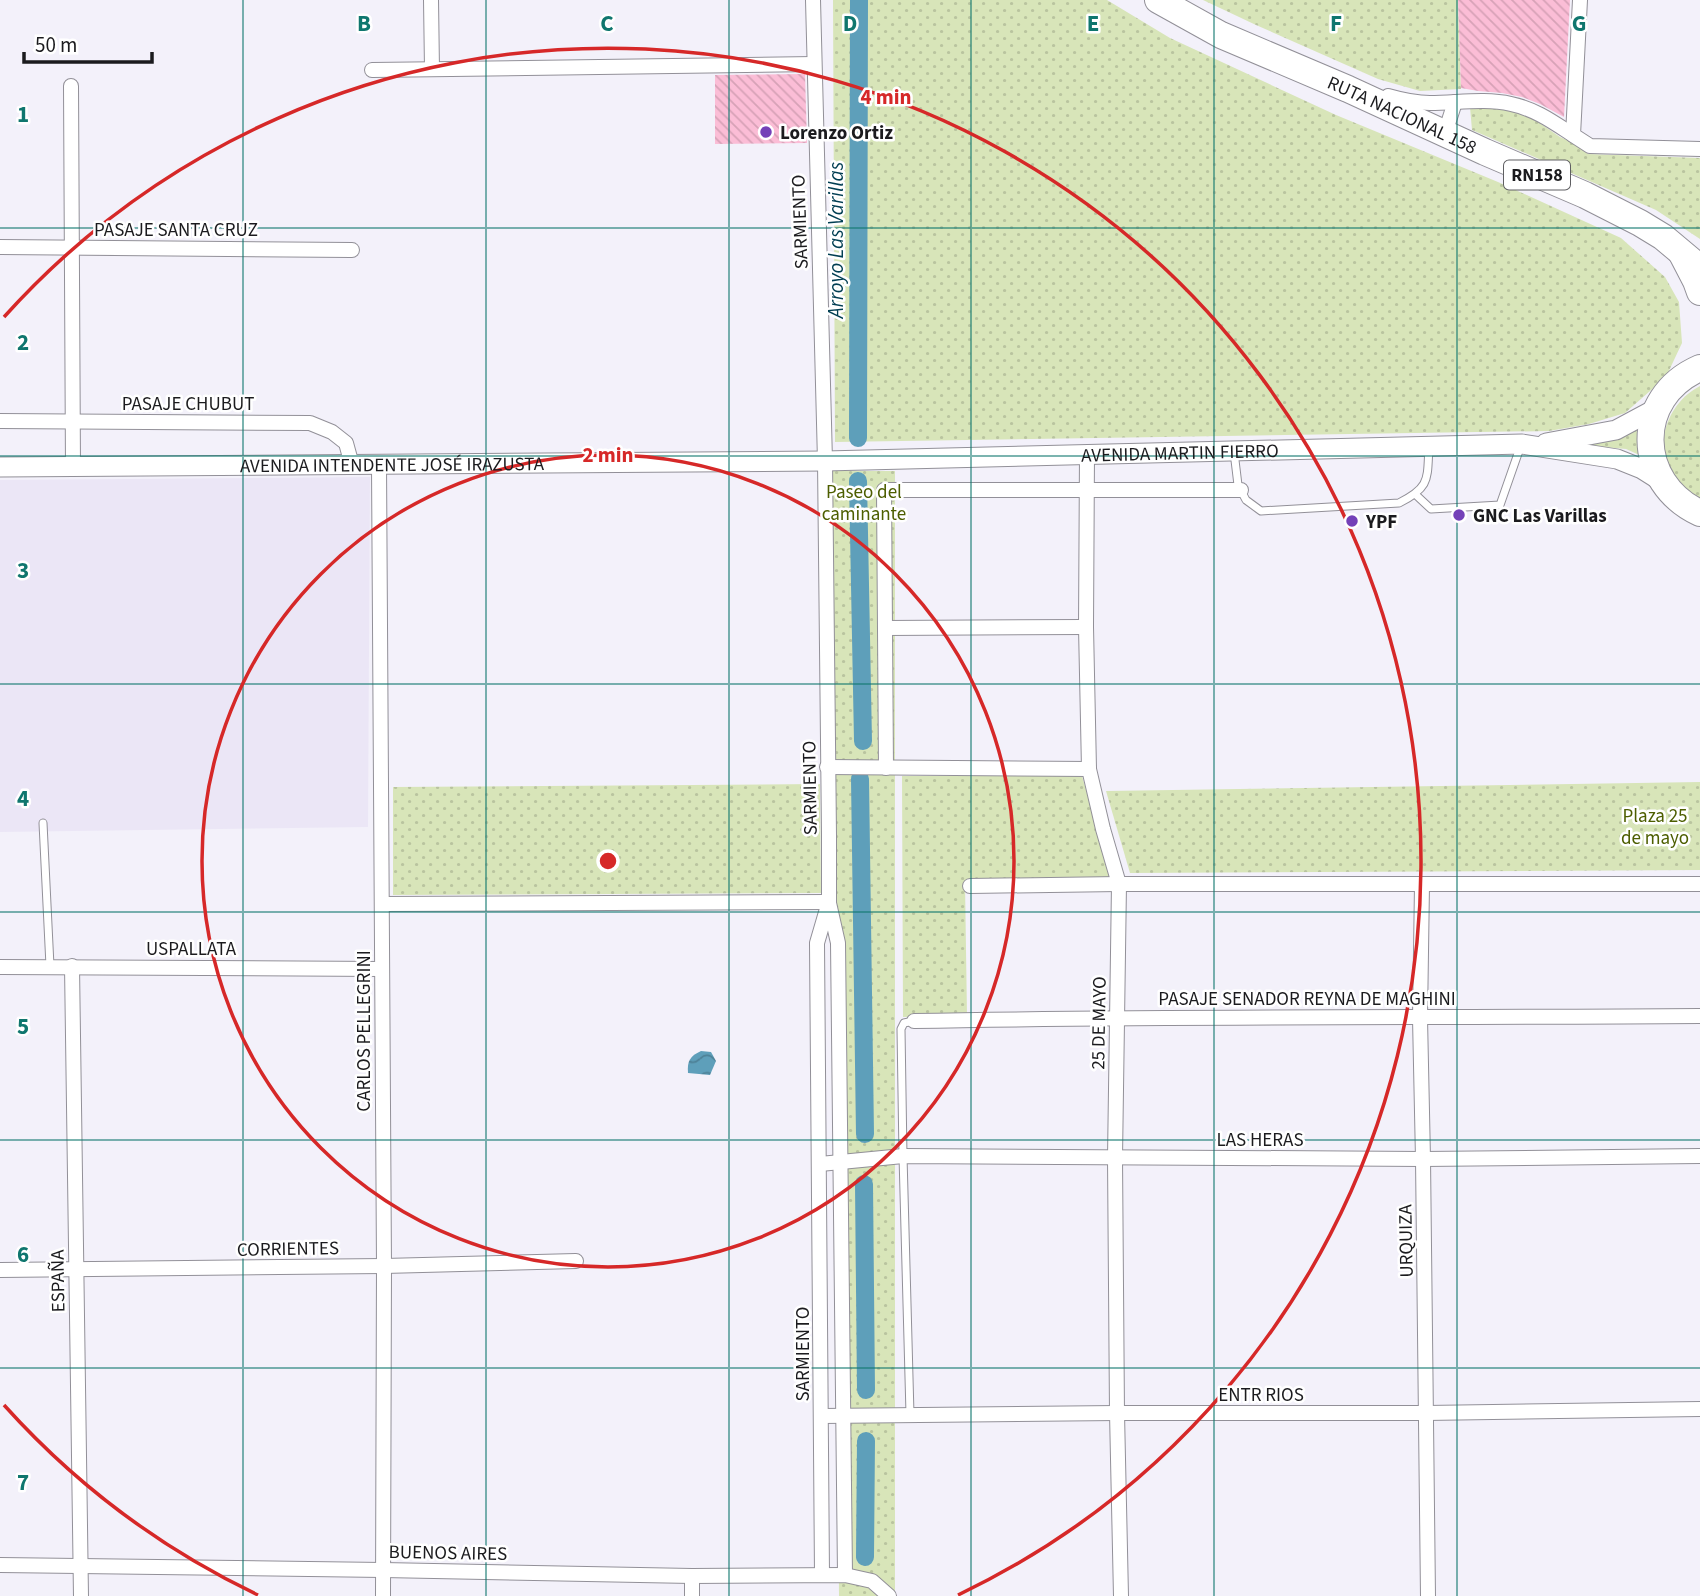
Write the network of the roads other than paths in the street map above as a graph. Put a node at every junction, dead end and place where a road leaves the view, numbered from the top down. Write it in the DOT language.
graph roads {
  1 [pos="431,0"];
  2 [pos="813,0"];
  3 [pos="1158,0"];
  4 [pos="1580,0"];
  5 [pos="814,64"];
  6 [pos="432,69"];
  7 [pos="372,70"];
  8 [pos="71,86"];
  9 [pos="1348,89"];
  10 [pos="1455,102"];
  11 [pos="1445,133"];
  12 [pos="1573,135"];
  13 [pos="1700,149"];
  14 [pos="0,247"];
  15 [pos="72,248"];
  16 [pos="352,250"];
  17 [pos="1690,261"];
  18 [pos="1700,292"];
  19 [pos="1699,365"];
  20 [pos="1657,408"];
  21 [pos="0,421"];
  22 [pos="72,421"];
  23 [pos="1528,445"];
  24 [pos="1429,446"];
  25 [pos="1234,451"];
  26 [pos="1087,454"];
  27 [pos="825,461"];
  28 [pos="352,465"];
  29 [pos="379,465"];
  30 [pos="0,467"];
  31 [pos="73,467"];
  32 [pos="1661,481"];
  33 [pos="1087,490"];
  34 [pos="1241,491"];
  35 [pos="1416,495"];
  36 [pos="1696,515"];
  37 [pos="1086,627"];
  38 [pos="885,628"];
  39 [pos="827,767"];
  40 [pos="886,768"];
  41 [pos="1089,769"];
  42 [pos="43,823"];
  43 [pos="1119,884"];
  44 [pos="1700,884"];
  45 [pos="1422,885"];
  46 [pos="970,887"];
  47 [pos="829,902"];
  48 [pos="382,904"];
  49 [pos="50,966"];
  50 [pos="72,966"];
  51 [pos="0,967"];
  52 [pos="382,968"];
  53 [pos="1700,1016"];
  54 [pos="1117,1017"];
  55 [pos="1420,1018"];
  56 [pos="914,1021"];
  57 [pos="903,1156"];
  58 [pos="1700,1156"];
  59 [pos="1115,1158"];
  60 [pos="1423,1159"];
  61 [pos="841,1162"];
  62 [pos="820,1164"];
  63 [pos="576,1261"];
  64 [pos="384,1266"];
  65 [pos="76,1269"];
  66 [pos="0,1270"];
  67 [pos="1700,1409"];
  68 [pos="1117,1413"];
  69 [pos="1426,1413"];
  70 [pos="910,1414"];
  71 [pos="822,1416"];
  72 [pos="843,1416"];
  73 [pos="0,1565"];
  74 [pos="80,1565"];
  75 [pos="383,1570"];
  76 [pos="822,1575"];
  77 [pos="692,1576"];
  78 [pos="850,1576"];
  79 [pos="81,1596"];
  80 [pos="383,1596"];
  81 [pos="692,1596"];
  82 [pos="889,1596"];
  83 [pos="1121,1596"];
  84 [pos="1428,1596"];
  1 -- 6 [label="street"];
  2 -- 5 [label="street, SARMIENTO"];
  3 -- 9 [label="highway, RUTA NACIONAL 158 / RN158"];
  4 -- 12 [label="street"];
  5 -- 6 [label="street"];
  5 -- 27 [label="street, SARMIENTO"];
  6 -- 7 [label="street"];
  8 -- 15 [label="street"];
  9 -- 10 [label="street"];
  9 -- 11 [label="highway, RUTA NACIONAL 158 / RN158"];
  10 -- 11 [label="street"];
  10 -- 12 [label="street"];
  11 -- 17 [label="highway, RUTA NACIONAL 158 / RN158"];
  12 -- 13 [label="street"];
  14 -- 15 [label="street, PASAJE SANTA CRUZ"];
  15 -- 16 [label="street, PASAJE SANTA CRUZ"];
  15 -- 22 [label="street"];
  17 -- 18 [label="highway, RUTA NACIONAL 158 / RN158"];
  19 -- 20 [label="highway"];
  20 -- 23 [label="main road, AVENIDA MARTIN FIERRO"];
  20 -- 32 [label="highway"];
  21 -- 22 [label="street, PASAJE CHUBUT"];
  22 -- 28 [label="street, PASAJE CHUBUT"];
  22 -- 31 [label="street"];
  23 -- 24 [label="main road, AVENIDA MARTIN FIERRO"];
  23 -- 32 [label="main road, AVENIDA MARTIN FIERRO"];
  23 -- 35 [label="lane"];
  24 -- 25 [label="main road, AVENIDA MARTIN FIERRO"];
  24 -- 35 [label="lane"];
  25 -- 26 [label="main road, AVENIDA MARTIN FIERRO"];
  25 -- 34 [label="lane"];
  26 -- 27 [label="main road, AVENIDA MARTIN FIERRO"];
  26 -- 33 [label="street, 25 DE MAYO"];
  27 -- 29 [label="main road, AVENIDA INTENDENTE JOSÉ IRAZUSTA"];
  27 -- 39 [label="street, SARMIENTO"];
  28 -- 29 [label="main road, AVENIDA INTENDENTE JOSÉ IRAZUSTA"];
  28 -- 31 [label="main road, AVENIDA INTENDENTE JOSÉ IRAZUSTA"];
  29 -- 48 [label="street, CARLOS PELLEGRINI"];
  30 -- 31 [label="main road, AVENIDA INTENDENTE JOSÉ IRAZUSTA"];
  32 -- 36 [label="highway"];
  33 -- 34 [label="street"];
  33 -- 37 [label="street, 25 DE MAYO"];
  33 -- 38 [label="street"];
  34 -- 35 [label="lane"];
  37 -- 38 [label="street"];
  37 -- 41 [label="street, 25 DE MAYO"];
  38 -- 40 [label="street"];
  39 -- 40 [label="street"];
  39 -- 47 [label="street, SARMIENTO"];
  40 -- 41 [label="street"];
  41 -- 43 [label="street, 25 DE MAYO"];
  42 -- 49 [label="lane"];
  43 -- 45 [label="street"];
  43 -- 46 [label="street"];
  43 -- 54 [label="street, 25 DE MAYO"];
  44 -- 45 [label="street"];
  45 -- 55 [label="street, URQUIZA"];
  47 -- 48 [label="street"];
  47 -- 61 [label="street"];
  47 -- 62 [label="street, SARMIENTO"];
  48 -- 52 [label="street, CARLOS PELLEGRINI"];
  49 -- 50 [label="street, USPALLATA"];
  49 -- 51 [label="street, USPALLATA"];
  50 -- 52 [label="street, USPALLATA"];
  50 -- 65 [label="street, ESPAÑA"];
  52 -- 64 [label="street, CARLOS PELLEGRINI"];
  53 -- 55 [label="street, PASAJE SENADOR REYNA DE MAGHINI"];
  54 -- 55 [label="street, PASAJE SENADOR REYNA DE MAGHINI"];
  54 -- 56 [label="street, PASAJE SENADOR REYNA DE MAGHINI"];
  54 -- 59 [label="street, 25 DE MAYO"];
  55 -- 60 [label="street, URQUIZA"];
  56 -- 57 [label="lane"];
  57 -- 59 [label="street, LAS HERAS"];
  57 -- 61 [label="street, LAS HERAS"];
  57 -- 70 [label="lane"];
  58 -- 60 [label="street, LAS HERAS"];
  59 -- 60 [label="street, LAS HERAS"];
  59 -- 68 [label="street, 25 DE MAYO"];
  60 -- 69 [label="street, URQUIZA"];
  61 -- 62 [label="street, LAS HERAS"];
  61 -- 72 [label="street"];
  62 -- 71 [label="street, SARMIENTO"];
  63 -- 64 [label="street, CORRIENTES"];
  64 -- 65 [label="street, CORRIENTES"];
  64 -- 75 [label="street, CARLOS PELLEGRINI"];
  65 -- 66 [label="street, CORRIENTES"];
  65 -- 74 [label="street, ESPAÑA"];
  67 -- 69 [label="street, ENTR RIOS"];
  68 -- 69 [label="street, ENTR RIOS"];
  68 -- 70 [label="street, ENTR RIOS"];
  68 -- 83 [label="street, 25 DE MAYO"];
  69 -- 84 [label="street, URQUIZA"];
  70 -- 72 [label="street, ENTR RIOS"];
  71 -- 72 [label="street, ENTR RIOS"];
  71 -- 76 [label="street, SARMIENTO"];
  72 -- 78 [label="street"];
  73 -- 74 [label="street, BUENOS AIRES"];
  74 -- 75 [label="street, BUENOS AIRES"];
  74 -- 79 [label="street, ESPAÑA"];
  75 -- 77 [label="street, BUENOS AIRES"];
  75 -- 80 [label="street, CARLOS PELLEGRINI"];
  76 -- 77 [label="street, BUENOS AIRES"];
  76 -- 78 [label="street, BUENOS AIRES"];
  77 -- 81 [label="street"];
  78 -- 82 [label="street, BUENOS AIRES"];
}
